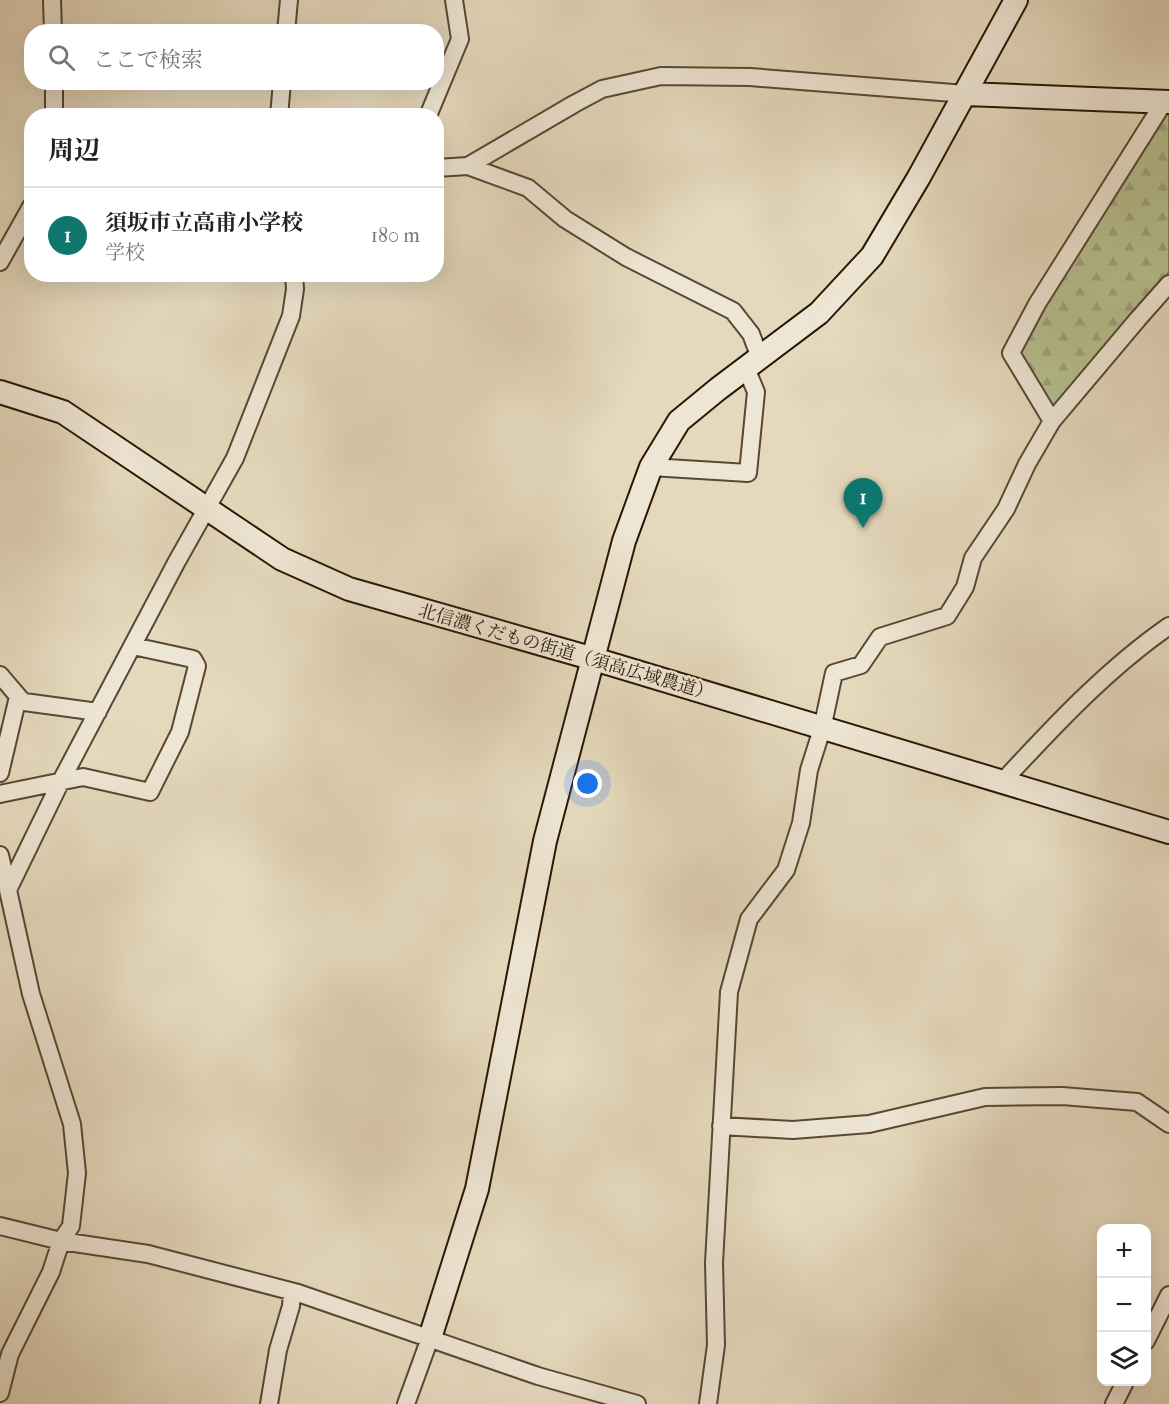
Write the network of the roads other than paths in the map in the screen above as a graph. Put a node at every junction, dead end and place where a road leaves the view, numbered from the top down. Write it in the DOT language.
graph roads {
  1 [pos="52,0"];
  2 [pos="289,0"];
  3 [pos="454,0"];
  4 [pos="1016,0"];
  5 [pos="53,24"];
  6 [pos="287,24"];
  7 [pos="444,78"];
  8 [pos="54,90"];
  9 [pos="281,90"];
  10 [pos="439,90"];
  11 [pos="966,94"];
  12 [pos="1166,102"];
  13 [pos="54,108"];
  14 [pos="280,108"];
  15 [pos="431,108"];
  16 [pos="468,166"];
  17 [pos="444,168"];
  18 [pos="24,219"];
  19 [pos="0,262"];
  20 [pos="295,282"];
  21 [pos="1169,284"];
  22 [pos="753,363"];
  23 [pos="0,392"];
  24 [pos="1052,420"];
  25 [pos="651,467"];
  26 [pos="208,509"];
  27 [pos="1169,626"];
  28 [pos="133,646"];
  29 [pos="594,659"];
  30 [pos="0,675"];
  31 [pos="23,702"];
  32 [pos="98,712"];
  33 [pos="822,729"];
  34 [pos="0,773"];
  35 [pos="1003,781"];
  36 [pos="61,782"];
  37 [pos="0,794"];
  38 [pos="1169,832"];
  39 [pos="0,855"];
  40 [pos="8,890"];
  41 [pos="1169,1124"];
  42 [pos="721,1125"];
  43 [pos="0,1226"];
  44 [pos="61,1241"];
  45 [pos="292,1292"];
  46 [pos="1169,1295"];
  47 [pos="1150,1332"];
  48 [pos="429,1338"];
  49 [pos="1123,1386"];
  50 [pos="0,1393"];
  51 [pos="269,1404"];
  52 [pos="406,1404"];
  53 [pos="637,1404"];
  54 [pos="708,1404"];
  55 [pos="1114,1404"];
  1 -- 5 [label="street"];
  2 -- 6 [label="street"];
  3 -- 7 [label="street"];
  4 -- 11 [label="street"];
  8 -- 13 [label="street"];
  9 -- 14 [label="street"];
  10 -- 15 [label="street"];
  11 -- 12 [label="street"];
  11 -- 16 [label="street"];
  11 -- 22 [label="street"];
  12 -- 24 [label="street"];
  16 -- 17 [label="street"];
  16 -- 22 [label="street"];
  18 -- 19 [label="street"];
  20 -- 26 [label="street"];
  21 -- 24 [label="street"];
  22 -- 25 [label="street"];
  22 -- 25 [label="street"];
  23 -- 26 [label="street, 北信濃くだもの街道（須高広域農道）"];
  24 -- 33 [label="street"];
  25 -- 29 [label="street"];
  26 -- 28 [label="street"];
  26 -- 29 [label="street, 北信濃くだもの街道（須高広域農道）"];
  27 -- 35 [label="street"];
  28 -- 32 [label="street"];
  28 -- 36 [label="street"];
  29 -- 33 [label="street, 北信濃くだもの街道（須高広域農道）"];
  29 -- 48 [label="street"];
  30 -- 31 [label="street"];
  31 -- 32 [label="street"];
  31 -- 34 [label="street"];
  32 -- 36 [label="street"];
  33 -- 35 [label="street, 北信濃くだもの街道（須高広域農道）"];
  33 -- 42 [label="street"];
  35 -- 38 [label="street, 北信濃くだもの街道（須高広域農道）"];
  36 -- 37 [label="street"];
  36 -- 40 [label="street"];
  39 -- 40 [label="street"];
  40 -- 44 [label="street"];
  41 -- 42 [label="street"];
  42 -- 54 [label="street"];
  43 -- 44 [label="street"];
  44 -- 45 [label="street"];
  44 -- 50 [label="street"];
  45 -- 48 [label="street"];
  45 -- 51 [label="street"];
  46 -- 47 [label="street"];
  48 -- 52 [label="street"];
  48 -- 53 [label="street"];
  49 -- 55 [label="street"];
}
